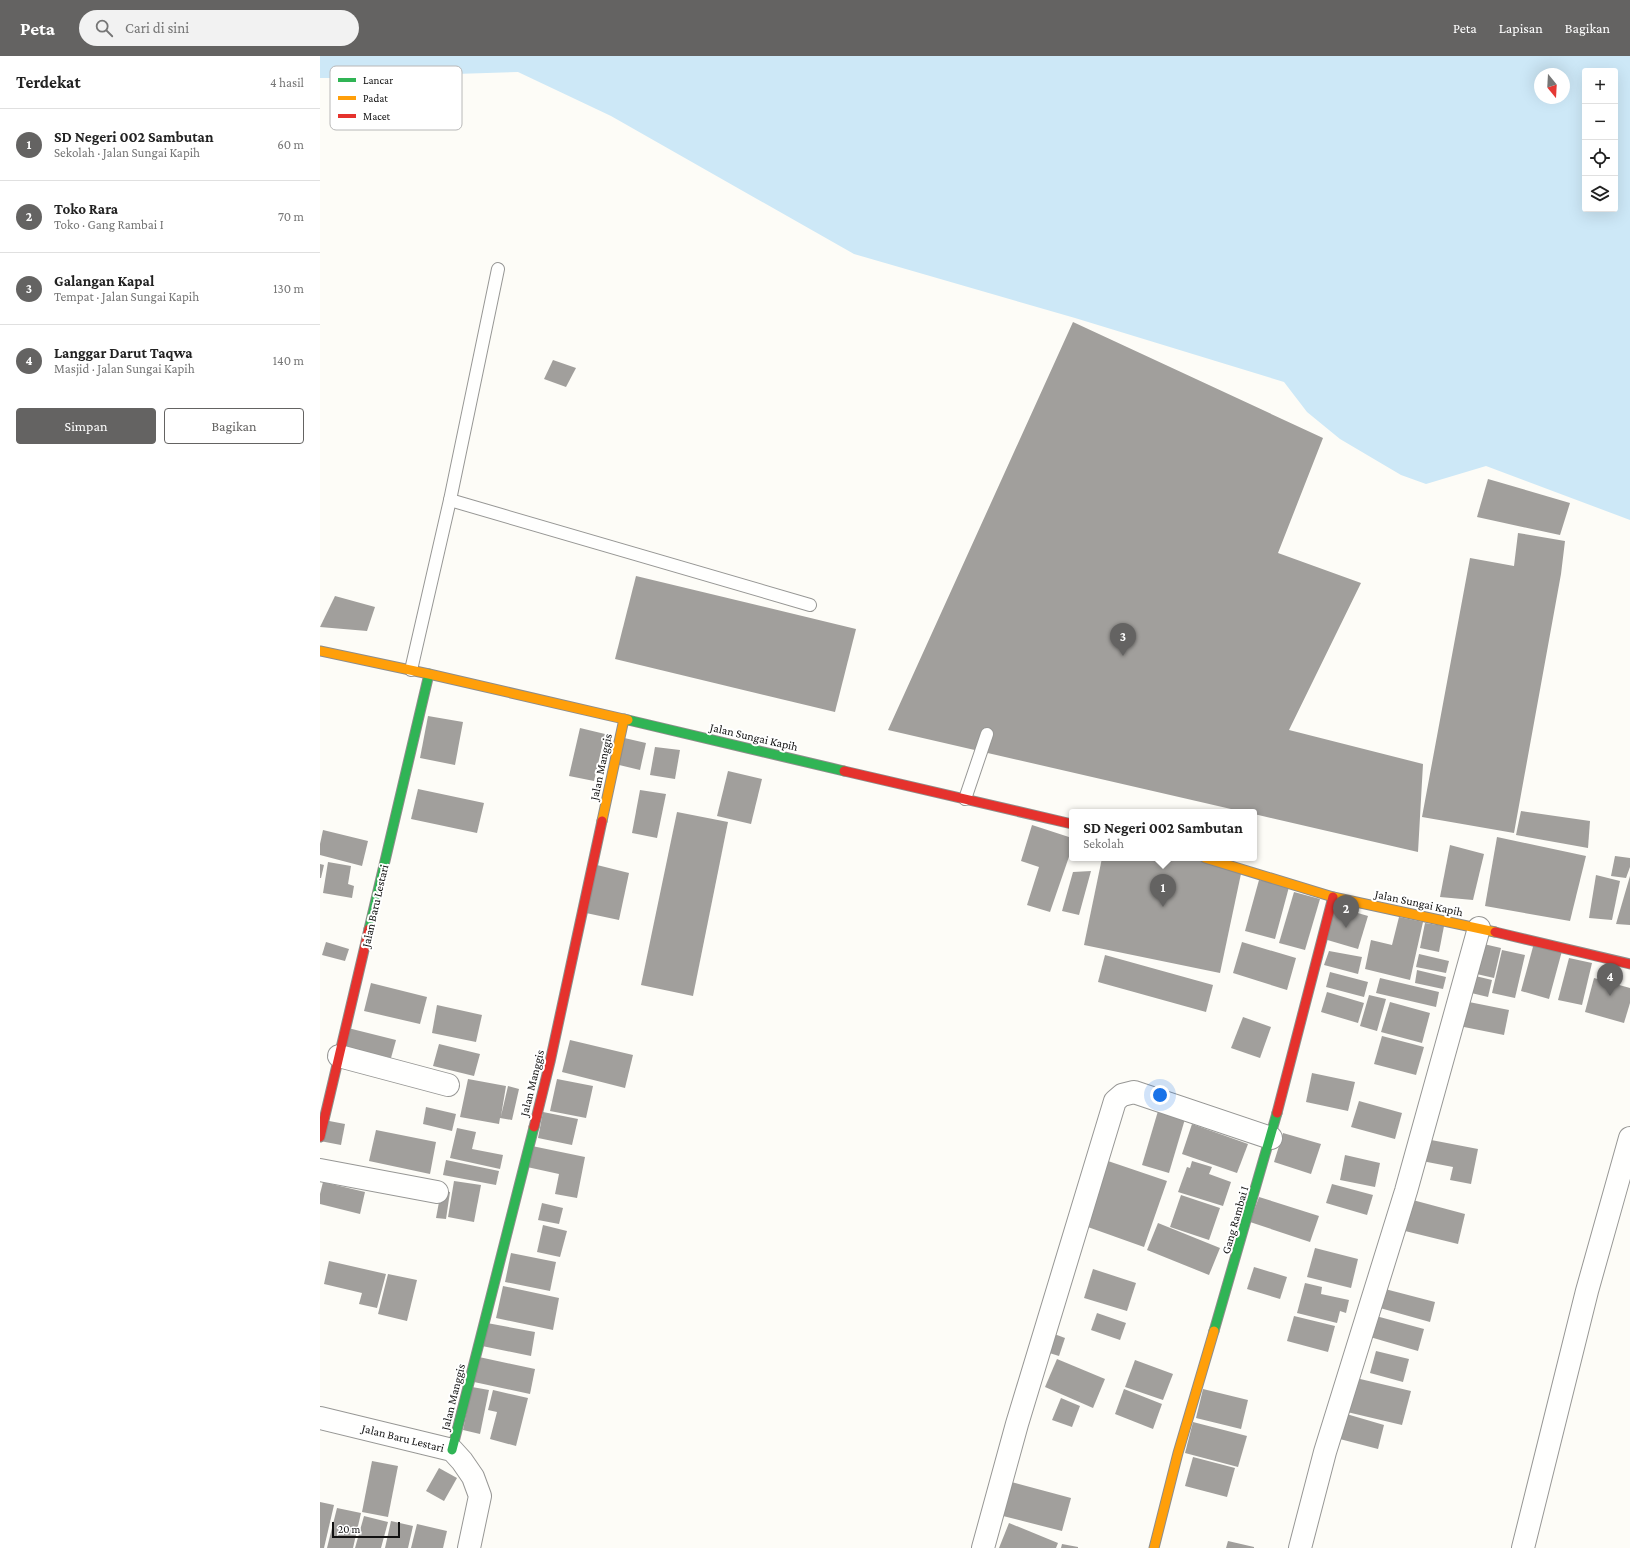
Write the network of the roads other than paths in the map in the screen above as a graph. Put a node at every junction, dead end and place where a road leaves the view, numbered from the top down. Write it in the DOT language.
graph roads {
  1 [pos="498,269"];
  2 [pos="450,500"];
  3 [pos="810,605"];
  4 [pos="320,651"];
  5 [pos="411,670"];
  6 [pos="430,674"];
  7 [pos="624,719"];
  8 [pos="987,734"];
  9 [pos="965,799"];
  10 [pos="1069,823"];
  11 [pos="1215,861"];
  12 [pos="1333,897"];
  13 [pos="1478,928"];
  14 [pos="1630,964"];
  15 [pos="339,1056"];
  16 [pos="448,1085"];
  17 [pos="320,1137"];
  18 [pos="1271,1138"];
  19 [pos="1630,1138"];
  20 [pos="320,1170"];
  21 [pos="437,1192"];
  22 [pos="320,1418"];
  23 [pos="452,1450"];
  24 [pos="469,1548"];
  25 [pos="983,1548"];
  26 [pos="1154,1548"];
  27 [pos="1300,1548"];
  28 [pos="1524,1548"];
  1 -- 2 [label="lane"];
  2 -- 3 [label="lane"];
  2 -- 5 [label="lane"];
  4 -- 5 [label="street, Jalan Sungai Kapih"];
  5 -- 6 [label="street, Jalan Sungai Kapih"];
  6 -- 7 [label="street, Jalan Sungai Kapih"];
  6 -- 15 [label="street, Jalan Baru Lestari"];
  7 -- 9 [label="street, Jalan Sungai Kapih"];
  7 -- 23 [label="street, Jalan Manggis"];
  8 -- 9 [label="lane"];
  9 -- 10 [label="street, Jalan Sungai Kapih"];
  11 -- 12 [label="street, Jalan Sungai Kapih"];
  12 -- 13 [label="street, Jalan Sungai Kapih"];
  12 -- 18 [label="street, Gang Rambai I"];
  13 -- 14 [label="street, Jalan Sungai Kapih"];
  13 -- 27 [label="street"];
  15 -- 16 [label="street"];
  15 -- 17 [label="street, Jalan Baru Lestari"];
  18 -- 25 [label="street"];
  18 -- 26 [label="street, Gang Rambai I"];
  19 -- 28 [label="street"];
  20 -- 21 [label="street"];
  22 -- 23 [label="street, Jalan Baru Lestari"];
  23 -- 24 [label="street, Jalan Baru Lestari"];
}
